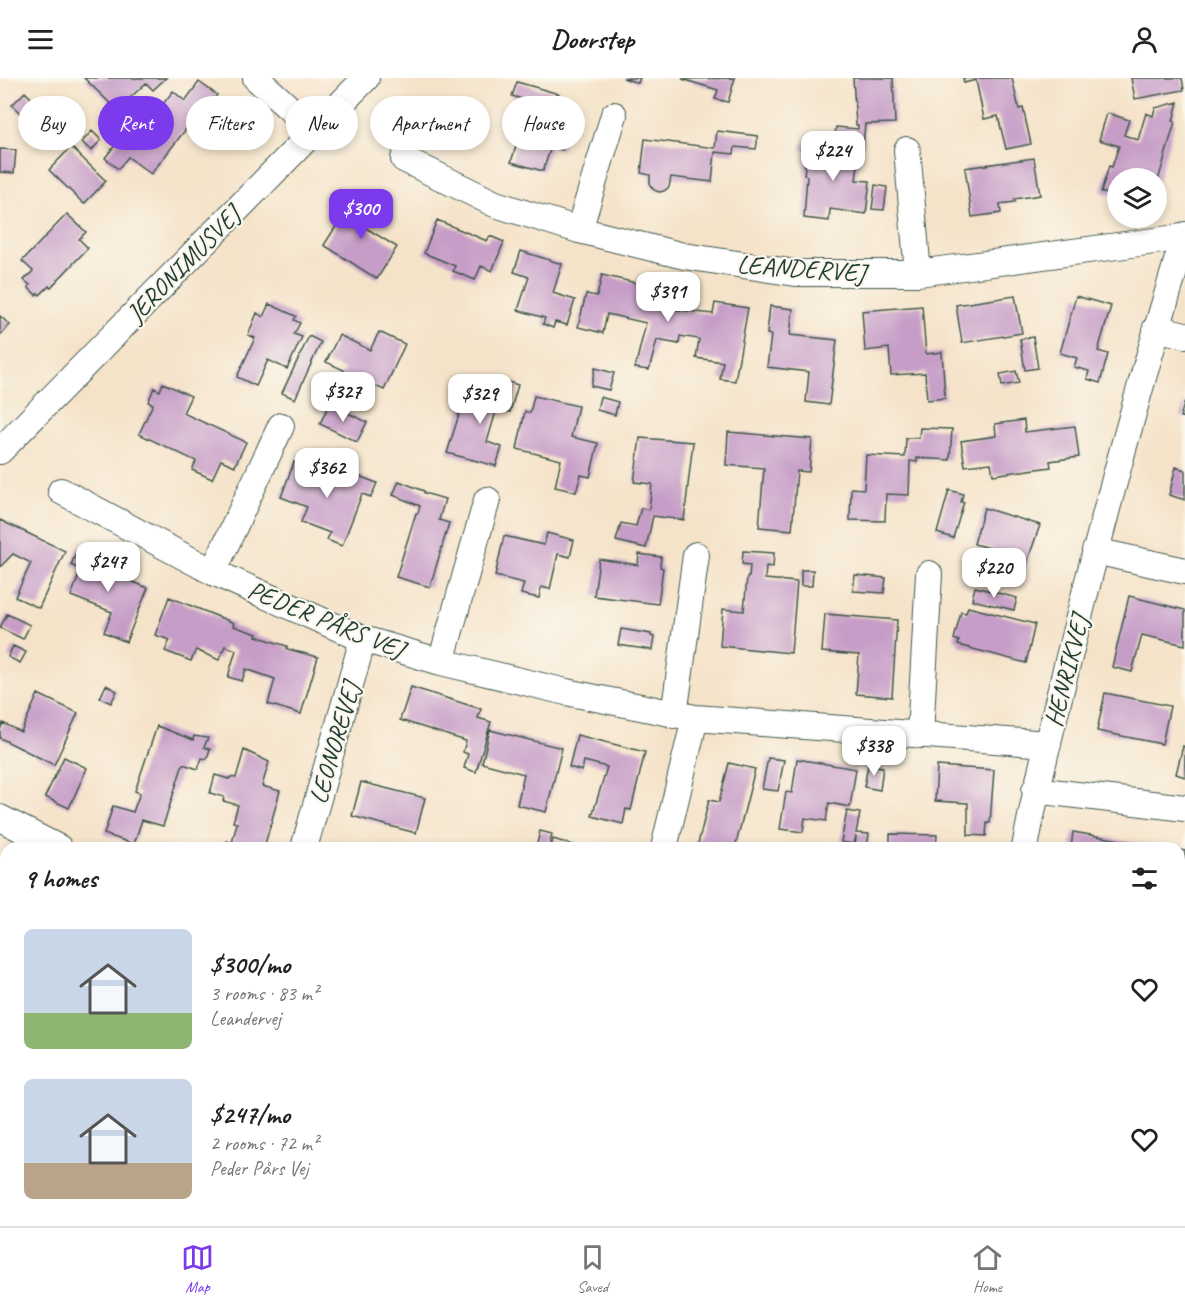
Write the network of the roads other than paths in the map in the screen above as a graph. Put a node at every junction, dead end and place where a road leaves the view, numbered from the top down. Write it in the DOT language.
graph roads {
  1 [pos="256,78"];
  2 [pos="366,78"];
  3 [pos="348,96"];
  4 [pos="286,105"];
  5 [pos="614,115"];
  6 [pos="295,150"];
  7 [pos="907,150"];
  8 [pos="404,159"];
  9 [pos="579,230"];
  10 [pos="1185,236"];
  11 [pos="918,273"];
  12 [pos="1156,328"];
  13 [pos="1185,335"];
  14 [pos="282,426"];
  15 [pos="1,449"];
  16 [pos="61,490"];
  17 [pos="487,500"];
  18 [pos="1095,551"];
  19 [pos="696,555"];
  20 [pos="1185,571"];
  21 [pos="213,572"];
  22 [pos="929,574"];
  23 [pos="363,639"];
  24 [pos="441,662"];
  25 [pos="684,717"];
  26 [pos="920,735"];
  27 [pos="1048,744"];
  28 [pos="1035,790"];
  29 [pos="1185,808"];
  30 [pos="0,818"];
  31 [pos="47,842"];
  32 [pos="306,842"];
  33 [pos="665,842"];
  34 [pos="1026,842"];
  1 -- 4 [label="street"];
  2 -- 3 [label="street, JERONIMUSVEJ"];
  5 -- 9 [label="street"];
  6 -- 15 [label="street, JERONIMUSVEJ"];
  7 -- 11 [label="street"];
  8 -- 9 [label="street, LEANDERVEJ"];
  9 -- 11 [label="street, LEANDERVEJ"];
  10 -- 11 [label="street, LEANDERVEJ"];
  10 -- 12 [label="street, HENRIKVEJ"];
  12 -- 13 [label="street"];
  12 -- 18 [label="street, HENRIKVEJ"];
  14 -- 21 [label="street"];
  16 -- 21 [label="street, PEDER PÅRS VEJ"];
  17 -- 24 [label="street"];
  18 -- 20 [label="street"];
  18 -- 27 [label="street, HENRIKVEJ"];
  19 -- 25 [label="street"];
  21 -- 23 [label="street, PEDER PÅRS VEJ"];
  22 -- 26 [label="street"];
  23 -- 24 [label="street, PEDER PÅRS VEJ"];
  23 -- 32 [label="street, LEONOREVEJ"];
  24 -- 25 [label="street, PEDER PÅRS VEJ"];
  25 -- 26 [label="street, PEDER PÅRS VEJ"];
  25 -- 33 [label="street"];
  26 -- 27 [label="street, PEDER PÅRS VEJ"];
  27 -- 28 [label="street, HENRIKVEJ"];
  28 -- 29 [label="street"];
  28 -- 34 [label="street, HENRIKVEJ"];
  30 -- 31 [label="street"];
}
